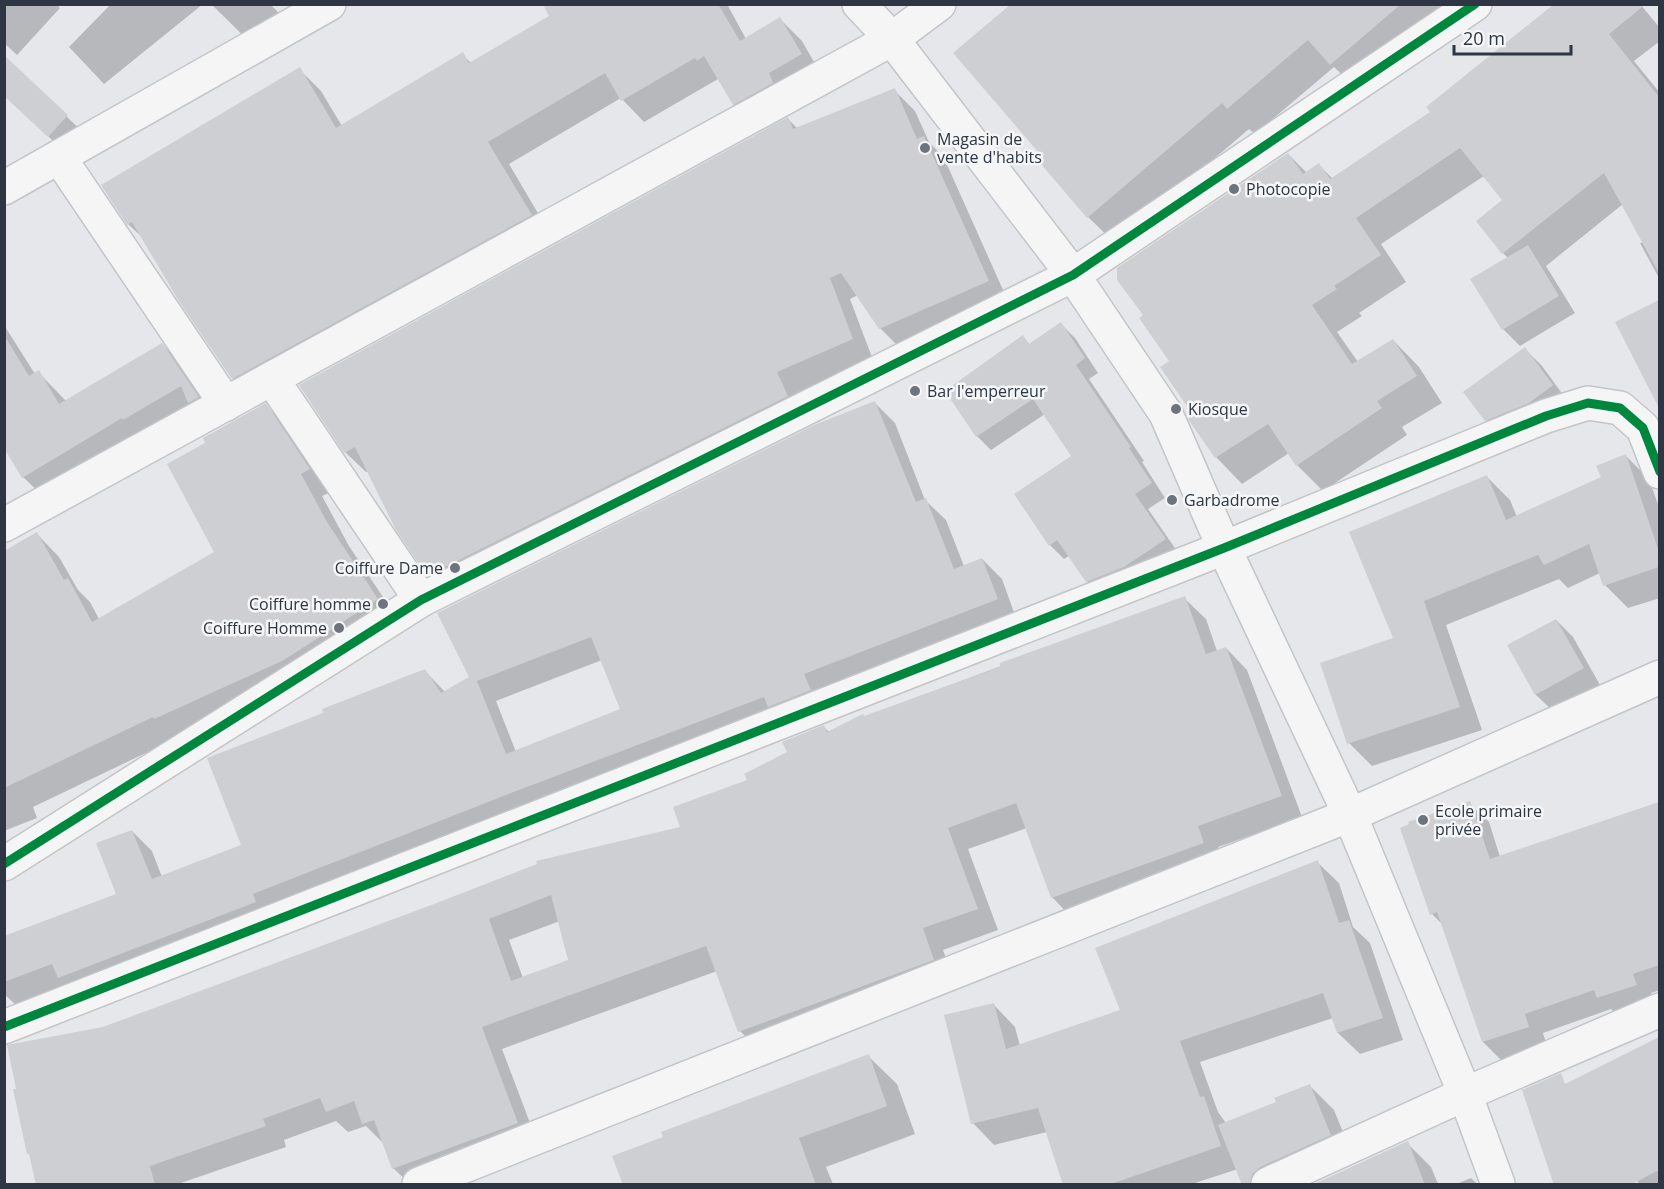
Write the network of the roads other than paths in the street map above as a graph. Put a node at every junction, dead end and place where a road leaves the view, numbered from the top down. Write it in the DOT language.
graph roads {
  1 [pos="328,4"];
  2 [pos="859,4"];
  3 [pos="939,4"];
  4 [pos="1475,4"];
  5 [pos="892,39"];
  6 [pos="59,157"];
  7 [pos="4,188"];
  8 [pos="1073,275"];
  9 [pos="272,378"];
  10 [pos="226,404"];
  11 [pos="1659,472"];
  12 [pos="4,525"];
  13 [pos="1224,548"];
  14 [pos="421,600"];
  15 [pos="1659,677"];
  16 [pos="1350,814"];
  17 [pos="4,864"];
  18 [pos="1659,1010"];
  19 [pos="4,1027"];
  20 [pos="1464,1094"];
  21 [pos="419,1185"];
  22 [pos="1268,1185"];
  23 [pos="1498,1185"];
  1 -- 6 [label="street"];
  2 -- 5 [label="street"];
  3 -- 5 [label="street"];
  4 -- 8 [label="street"];
  5 -- 8 [label="street"];
  5 -- 9 [label="street"];
  6 -- 7 [label="street"];
  6 -- 10 [label="street"];
  8 -- 13 [label="street"];
  8 -- 14 [label="street"];
  9 -- 10 [label="street"];
  9 -- 14 [label="street"];
  10 -- 12 [label="street"];
  11 -- 13 [label="street"];
  13 -- 16 [label="street"];
  13 -- 19 [label="street"];
  14 -- 17 [label="street"];
  15 -- 16 [label="street"];
  16 -- 20 [label="street"];
  16 -- 21 [label="street"];
  18 -- 20 [label="street"];
  20 -- 22 [label="street"];
  20 -- 23 [label="street"];
}
